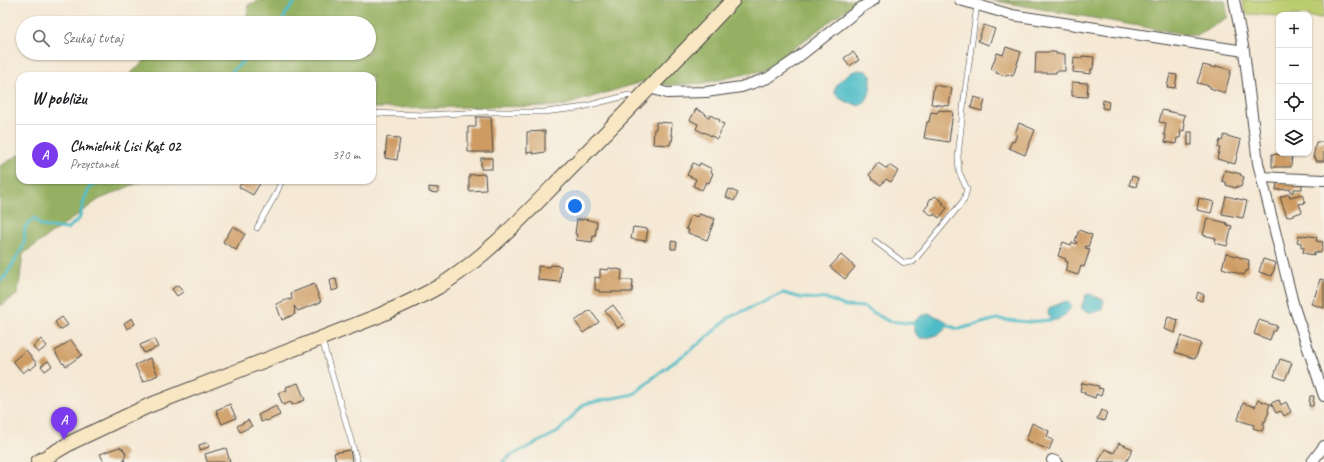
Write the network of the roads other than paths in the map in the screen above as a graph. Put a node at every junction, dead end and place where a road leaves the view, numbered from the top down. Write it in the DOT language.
graph roads {
  1 [pos="733,0"];
  2 [pos="874,0"];
  3 [pos="960,0"];
  4 [pos="1234,0"];
  5 [pos="977,5"];
  6 [pos="1244,51"];
  7 [pos="650,88"];
  8 [pos="639,100"];
  9 [pos="376,113"];
  10 [pos="1262,177"];
  11 [pos="1324,180"];
  12 [pos="280,184"];
  13 [pos="257,228"];
  14 [pos="875,241"];
  15 [pos="321,339"];
  16 [pos="1324,396"];
  17 [pos="1324,446"];
  18 [pos="1324,456"];
  19 [pos="357,461"];
  20 [pos="38,462"];
  21 [pos="1312,462"];
  22 [pos="1320,462"];
  1 -- 7 [label="street"];
  2 -- 7 [label="street"];
  3 -- 5 [label="street"];
  4 -- 6 [label="street"];
  5 -- 6 [label="street"];
  5 -- 14 [label="lane"];
  6 -- 10 [label="street"];
  7 -- 8 [label="street"];
  8 -- 9 [label="lane"];
  8 -- 15 [label="street"];
  10 -- 11 [label="street"];
  10 -- 16 [label="street"];
  12 -- 13 [label="lane"];
  15 -- 19 [label="lane"];
  15 -- 20 [label="street"];
  17 -- 21 [label="street"];
  18 -- 22 [label="street"];
}
